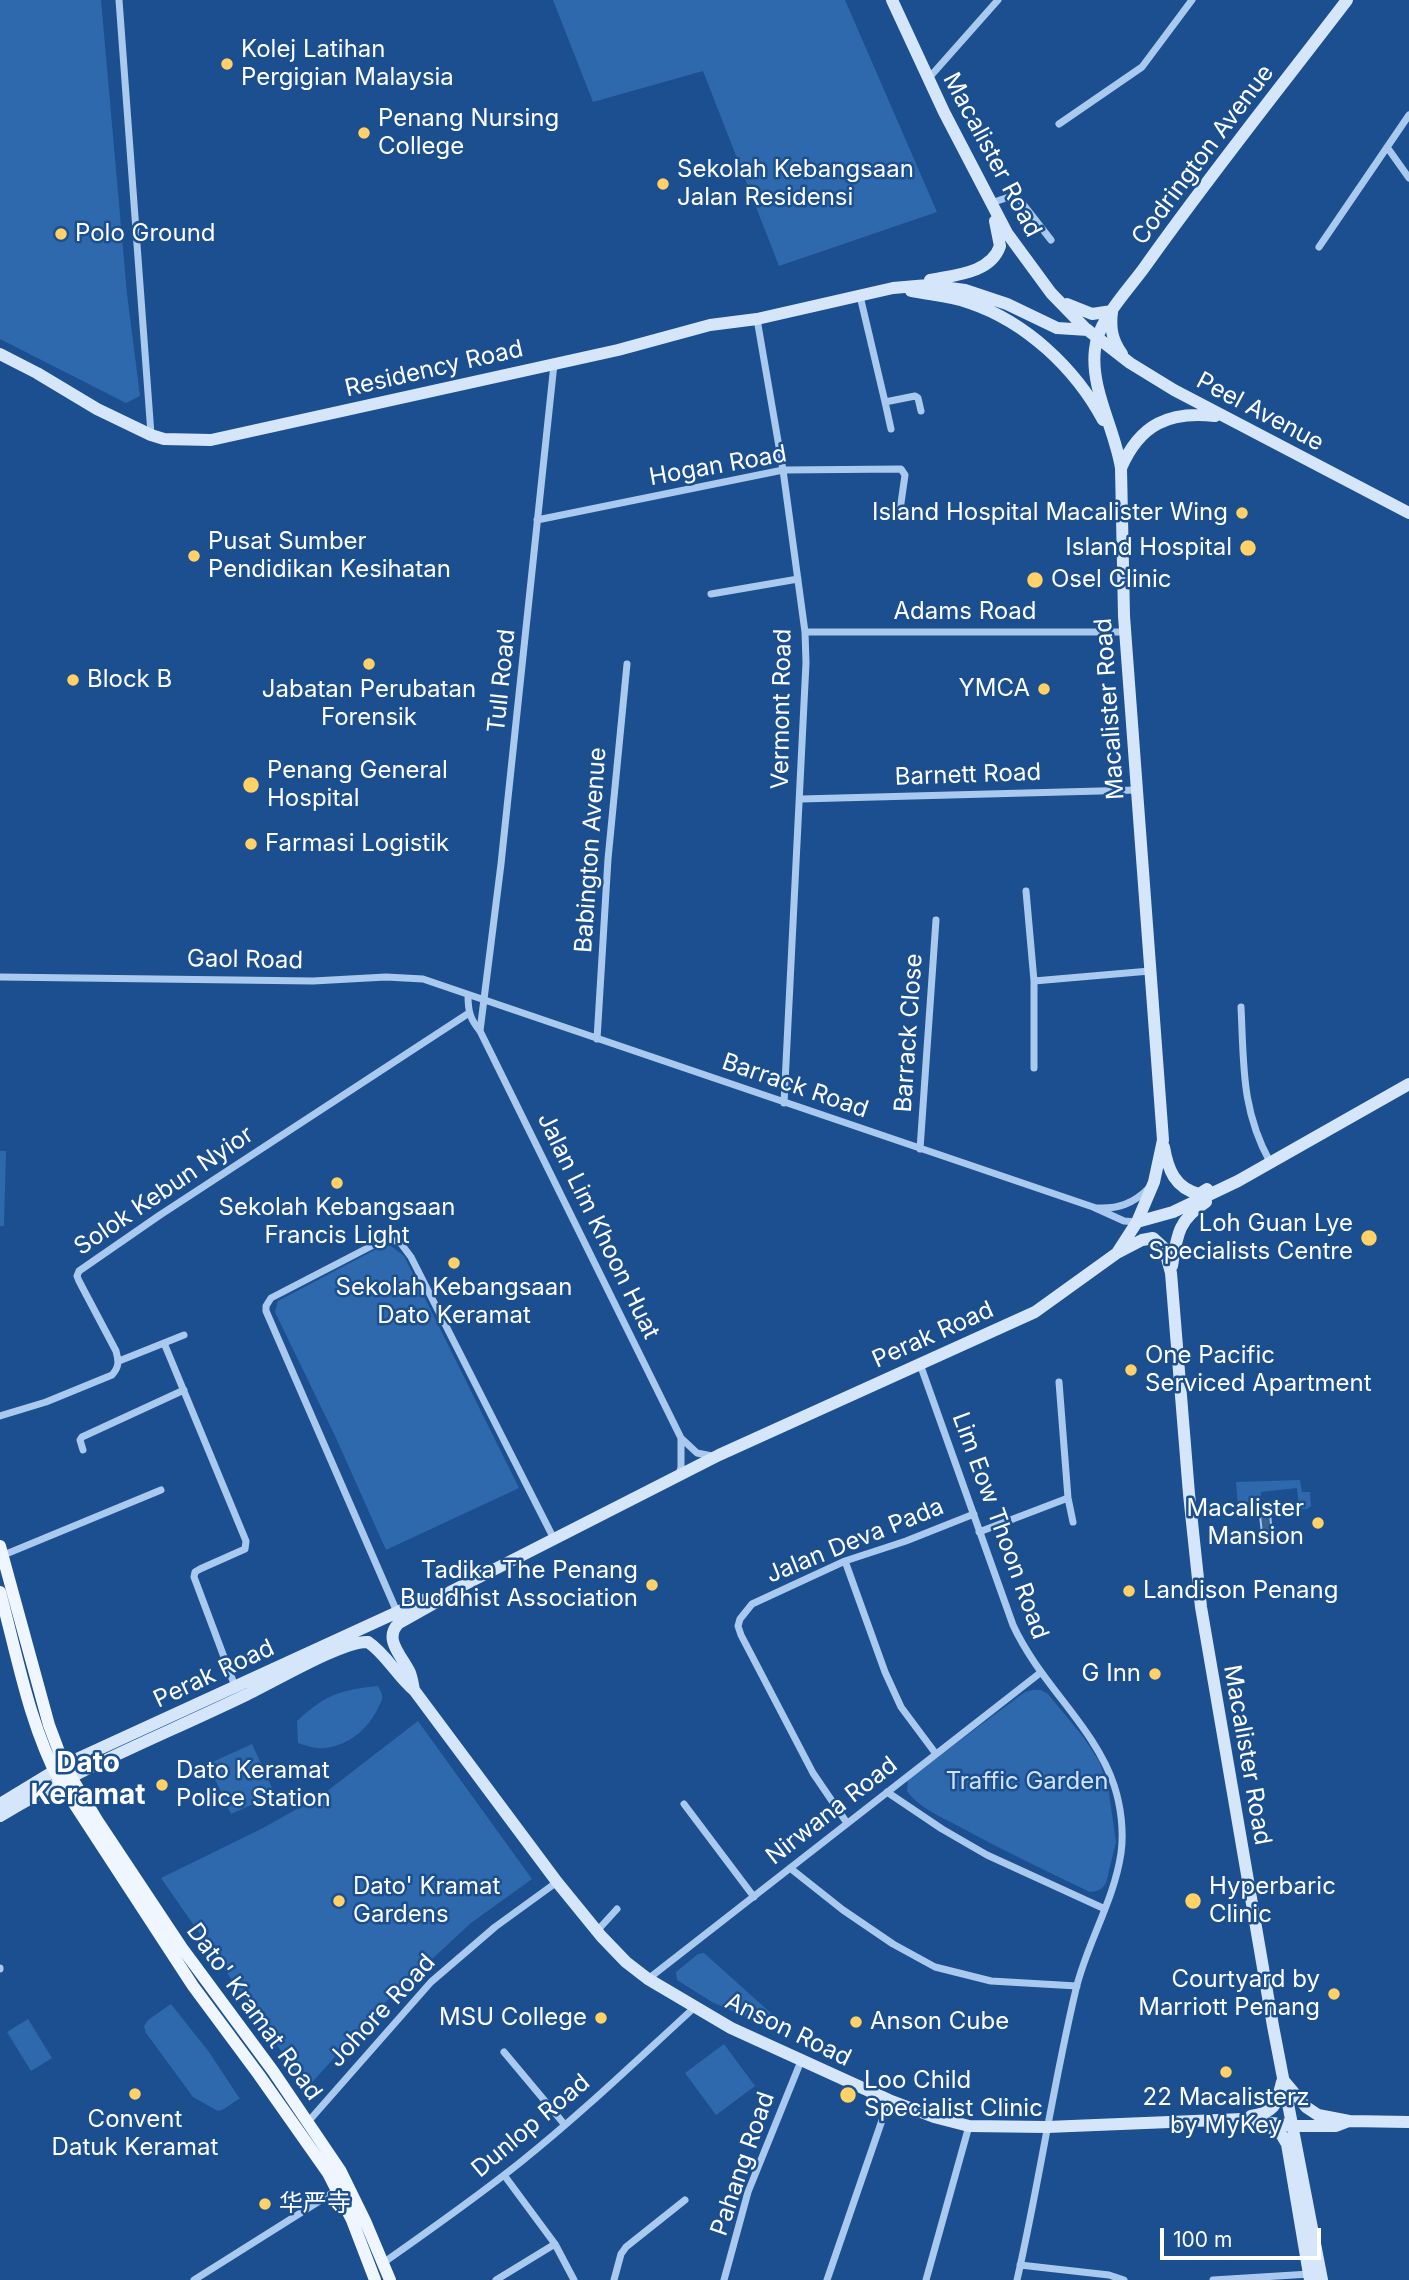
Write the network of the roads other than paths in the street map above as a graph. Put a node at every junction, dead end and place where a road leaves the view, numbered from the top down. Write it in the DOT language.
graph roads {
  1 [pos="119,0"];
  2 [pos="892,0"];
  3 [pos="998,0"];
  4 [pos="1192,0"];
  5 [pos="1347,0"];
  6 [pos="928,79"];
  7 [pos="1409,115"];
  8 [pos="1059,124"];
  9 [pos="1387,147"];
  10 [pos="1409,178"];
  11 [pos="990,203"];
  12 [pos="1051,240"];
  13 [pos="1319,247"];
  14 [pos="893,288"];
  15 [pos="860,296"];
  16 [pos="1055,297"];
  17 [pos="1112,311"];
  18 [pos="757,319"];
  19 [pos="1093,334"];
  20 [pos="0,354"];
  21 [pos="1130,363"];
  22 [pos="554,364"];
  23 [pos="885,402"];
  24 [pos="921,411"];
  25 [pos="1223,417"];
  26 [pos="891,429"];
  27 [pos="151,435"];
  28 [pos="1118,447"];
  29 [pos="1121,468"];
  30 [pos="783,470"];
  31 [pos="1409,513"];
  32 [pos="899,517"];
  33 [pos="537,520"];
  34 [pos="798,579"];
  35 [pos="711,594"];
  36 [pos="805,632"];
  37 [pos="1125,632"];
  38 [pos="626,664"];
  39 [pos="1137,790"];
  40 [pos="801,799"];
  41 [pos="1026,891"];
  42 [pos="936,920"];
  43 [pos="1150,971"];
  44 [pos="0,977"];
  45 [pos="1034,981"];
  46 [pos="468,995"];
  47 [pos="484,1001"];
  48 [pos="1241,1007"];
  49 [pos="468,1013"];
  50 [pos="480,1031"];
  51 [pos="597,1040"];
  52 [pos="1034,1068"];
  53 [pos="1409,1084"];
  54 [pos="784,1103"];
  55 [pos="1163,1140"];
  56 [pos="920,1149"];
  57 [pos="1270,1161"];
  58 [pos="1154,1182"];
  59 [pos="1224,1187"];
  60 [pos="1093,1207"];
  61 [pos="1137,1222"];
  62 [pos="1117,1253"];
  63 [pos="1171,1273"];
  64 [pos="184,1335"];
  65 [pos="164,1343"];
  66 [pos="119,1361"];
  67 [pos="920,1364"];
  68 [pos="1059,1382"];
  69 [pos="184,1390"];
  70 [pos="0,1416"];
  71 [pos="681,1438"];
  72 [pos="83,1450"];
  73 [pos="719,1455"];
  74 [pos="679,1476"];
  75 [pos="161,1490"];
  76 [pos="1068,1498"];
  77 [pos="974,1514"];
  78 [pos="1073,1522"];
  79 [pos="979,1532"];
  80 [pos="554,1539"];
  81 [pos="1,1552"];
  82 [pos="845,1561"];
  83 [pos="0,1592"];
  84 [pos="450,1592"];
  85 [pos="397,1612"];
  86 [pos="1040,1673"];
  87 [pos="414,1690"];
  88 [pos="242,1693"];
  89 [pos="936,1754"];
  90 [pos="62,1773"];
  91 [pos="887,1792"];
  92 [pos="0,1804"];
  93 [pos="684,1804"];
  94 [pos="0,1816"];
  95 [pos="848,1823"];
  96 [pos="790,1868"];
  97 [pos="557,1882"];
  98 [pos="754,1897"];
  99 [pos="617,1909"];
  100 [pos="1105,1909"];
  101 [pos="597,1931"];
  102 [pos="648,1979"];
  103 [pos="1077,1986"];
  104 [pos="695,2007"];
  105 [pos="504,2052"];
  106 [pos="801,2061"];
  107 [pos="1283,2078"];
  108 [pos="889,2101"];
  109 [pos="1242,2119"];
  110 [pos="1349,2122"];
  111 [pos="1409,2122"];
  112 [pos="565,2125"];
  113 [pos="304,2126"];
  114 [pos="969,2126"];
  115 [pos="1293,2126"];
  116 [pos="1047,2127"];
  117 [pos="504,2175"];
  118 [pos="337,2190"];
  119 [pos="685,2200"];
  120 [pos="555,2244"];
  121 [pos="383,2263"];
  122 [pos="1020,2265"];
  123 [pos="1315,2277"];
  124 [pos="194,2280"];
  125 [pos="374,2280"];
  126 [pos="390,2280"];
  127 [pos="496,2280"];
  128 [pos="574,2280"];
  129 [pos="614,2280"];
  130 [pos="724,2280"];
  131 [pos="827,2280"];
  132 [pos="926,2280"];
  133 [pos="1017,2280"];
  134 [pos="1124,2280"];
  135 [pos="1213,2280"];
  1 -- 27 [label="street"];
  2 -- 6 [label="main road, Macalister Road"];
  3 -- 6 [label="street"];
  4 -- 8 [label="street"];
  5 -- 17 [label="main road, Codrington Avenue"];
  6 -- 11 [label="main road, Macalister Road"];
  7 -- 9 [label="street"];
  9 -- 10 [label="street"];
  9 -- 13 [label="street"];
  11 -- 12 [label="street"];
  11 -- 14 [label="main road"];
  11 -- 16 [label="main road, Macalister Road"];
  14 -- 15 [label="main road, Residency Road"];
  14 -- 19 [label="main road"];
  14 -- 28 [label="main road"];
  15 -- 18 [label="main road, Residency Road"];
  15 -- 23 [label="street"];
  16 -- 17 [label="main road"];
  16 -- 19 [label="main road, Macalister Road"];
  17 -- 19 [label="main road, Codrington Avenue"];
  17 -- 21 [label="main road"];
  18 -- 22 [label="main road, Residency Road"];
  18 -- 30 [label="street, Vermont Road"];
  19 -- 21 [label="main road, Peel Avenue"];
  19 -- 28 [label="main road, Macalister Road"];
  20 -- 27 [label="main road, Residency Road"];
  21 -- 25 [label="main road, Peel Avenue"];
  22 -- 27 [label="main road, Residency Road"];
  22 -- 33 [label="street, Tull Road"];
  23 -- 24 [label="street"];
  23 -- 26 [label="street"];
  25 -- 29 [label="main road"];
  25 -- 31 [label="main road, Peel Avenue"];
  28 -- 29 [label="main road, Macalister Road"];
  29 -- 37 [label="main road, Macalister Road"];
  30 -- 32 [label="street, Hogan Road"];
  30 -- 33 [label="street, Hogan Road"];
  30 -- 34 [label="street, Vermont Road"];
  33 -- 47 [label="street, Tull Road"];
  34 -- 35 [label="street"];
  34 -- 36 [label="street, Vermont Road"];
  36 -- 37 [label="street, Adams Road"];
  36 -- 40 [label="street, Vermont Road"];
  37 -- 39 [label="main road, Macalister Road"];
  38 -- 51 [label="street, Babington Avenue"];
  39 -- 40 [label="street, Barnett Road"];
  39 -- 43 [label="main road, Macalister Road"];
  40 -- 54 [label="street, Vermont Road"];
  41 -- 45 [label="street"];
  42 -- 56 [label="street, Barrack Close"];
  43 -- 45 [label="street"];
  43 -- 55 [label="main road, Macalister Road"];
  44 -- 46 [label="street, Gaol Road"];
  45 -- 52 [label="street"];
  46 -- 47 [label="street, Gaol Road"];
  46 -- 49 [label="street"];
  47 -- 50 [label="street"];
  47 -- 51 [label="street, Barrack Road"];
  48 -- 57 [label="street"];
  49 -- 50 [label="street, Jalan Lim Khoon Huat"];
  49 -- 66 [label="street, Solok Kebun Nyior"];
  50 -- 71 [label="street, Jalan Lim Khoon Huat"];
  51 -- 54 [label="street, Barrack Road"];
  53 -- 57 [label="main road"];
  54 -- 56 [label="street, Barrack Road"];
  55 -- 57 [label="main road"];
  55 -- 58 [label="main road, Macalister Road"];
  56 -- 60 [label="street, Barrack Road"];
  57 -- 59 [label="main road"];
  58 -- 60 [label="street, Barrack Road"];
  58 -- 61 [label="main road, Macalister Road"];
  59 -- 61 [label="main road"];
  59 -- 63 [label="main road"];
  60 -- 61 [label="street, Barrack Road"];
  61 -- 62 [label="main road, Perak Road"];
  62 -- 63 [label="main road"];
  62 -- 67 [label="main road, Perak Road"];
  63 -- 107 [label="main road, Macalister Road"];
  64 -- 65 [label="street"];
  65 -- 66 [label="street"];
  65 -- 69 [label="street"];
  66 -- 70 [label="street"];
  67 -- 73 [label="main road, Perak Road"];
  67 -- 77 [label="street, Lim Eow Thoon Road"];
  68 -- 76 [label="street"];
  69 -- 72 [label="street"];
  69 -- 88 [label="street"];
  71 -- 73 [label="street"];
  71 -- 74 [label="street, Jalan Lim Khoon Huat"];
  73 -- 74 [label="main road, Perak Road"];
  74 -- 80 [label="main road, Perak Road"];
  75 -- 81 [label="street"];
  76 -- 78 [label="street"];
  76 -- 79 [label="street"];
  77 -- 79 [label="street, Lim Eow Thoon Road"];
  77 -- 82 [label="street, Jalan Deva Pada"];
  79 -- 86 [label="street, Lim Eow Thoon Road"];
  80 -- 84 [label="main road, Perak Road"];
  80 -- 85 [label="street"];
  81 -- 90 [label="main road"];
  82 -- 89 [label="street"];
  82 -- 95 [label="street, Jalan Deva Pada"];
  83 -- 90 [label="main road"];
  84 -- 85 [label="main road, Perak Road"];
  84 -- 87 [label="main road, Perak Road"];
  85 -- 88 [label="main road, Perak Road"];
  86 -- 89 [label="street, Nirwana Road"];
  86 -- 100 [label="street, Lim Eow Thoon Road"];
  87 -- 88 [label="main road, Perak Road"];
  87 -- 97 [label="main road, Anson Road"];
  88 -- 90 [label="main road, Perak Road"];
  89 -- 91 [label="street, Nirwana Road"];
  90 -- 92 [label="main road, Perak Road"];
  90 -- 94 [label="main road, Perak Road"];
  90 -- 113 [label="main road, Dato' Kramat Road"];
  91 -- 95 [label="street, Nirwana Road"];
  91 -- 100 [label="street"];
  93 -- 98 [label="street"];
  95 -- 96 [label="street, Nirwana Road"];
  96 -- 98 [label="street, Nirwana Road"];
  96 -- 103 [label="street"];
  97 -- 101 [label="main road, Anson Road"];
  97 -- 113 [label="street, Johore Road"];
  98 -- 102 [label="street, Nirwana Road"];
  99 -- 101 [label="street"];
  100 -- 103 [label="street, Lim Eow Thoon Road"];
  101 -- 102 [label="main road, Anson Road"];
  102 -- 104 [label="main road, Anson Road"];
  103 -- 116 [label="street, Lim Eow Thoon Road"];
  104 -- 106 [label="main road, Anson Road"];
  104 -- 112 [label="street, Dunlop Road"];
  105 -- 112 [label="street"];
  106 -- 108 [label="main road, Anson Road"];
  106 -- 130 [label="street, Pahang Road"];
  107 -- 109 [label="main road"];
  107 -- 110 [label="main road"];
  107 -- 115 [label="main road, Macalister Road"];
  108 -- 114 [label="main road, Anson Road"];
  108 -- 131 [label="street"];
  109 -- 115 [label="main road, Anson Road"];
  109 -- 116 [label="main road, Anson Road"];
  109 -- 123 [label="main road"];
  110 -- 111 [label="main road, Anson Road"];
  110 -- 115 [label="main road, Anson Road"];
  112 -- 117 [label="street, Dunlop Road"];
  113 -- 118 [label="main road, Dato' Kramat Road"];
  113 -- 121 [label="main road, Dato' Kramat Road"];
  114 -- 116 [label="main road, Anson Road"];
  114 -- 132 [label="street"];
  115 -- 123 [label="main road, Macalister Road"];
  116 -- 122 [label="street, Lim Eow Thoon Road"];
  117 -- 120 [label="street"];
  117 -- 121 [label="street, Dunlop Road"];
  118 -- 124 [label="street"];
  118 -- 125 [label="main road, Dato' Kramat Road"];
  119 -- 129 [label="street"];
  120 -- 127 [label="street"];
  120 -- 128 [label="street"];
  121 -- 126 [label="main road, Dato' Kramat Road"];
  122 -- 133 [label="street, Lim Eow Thoon Road"];
  122 -- 134 [label="street"];
  123 -- 135 [label="street"];
}
